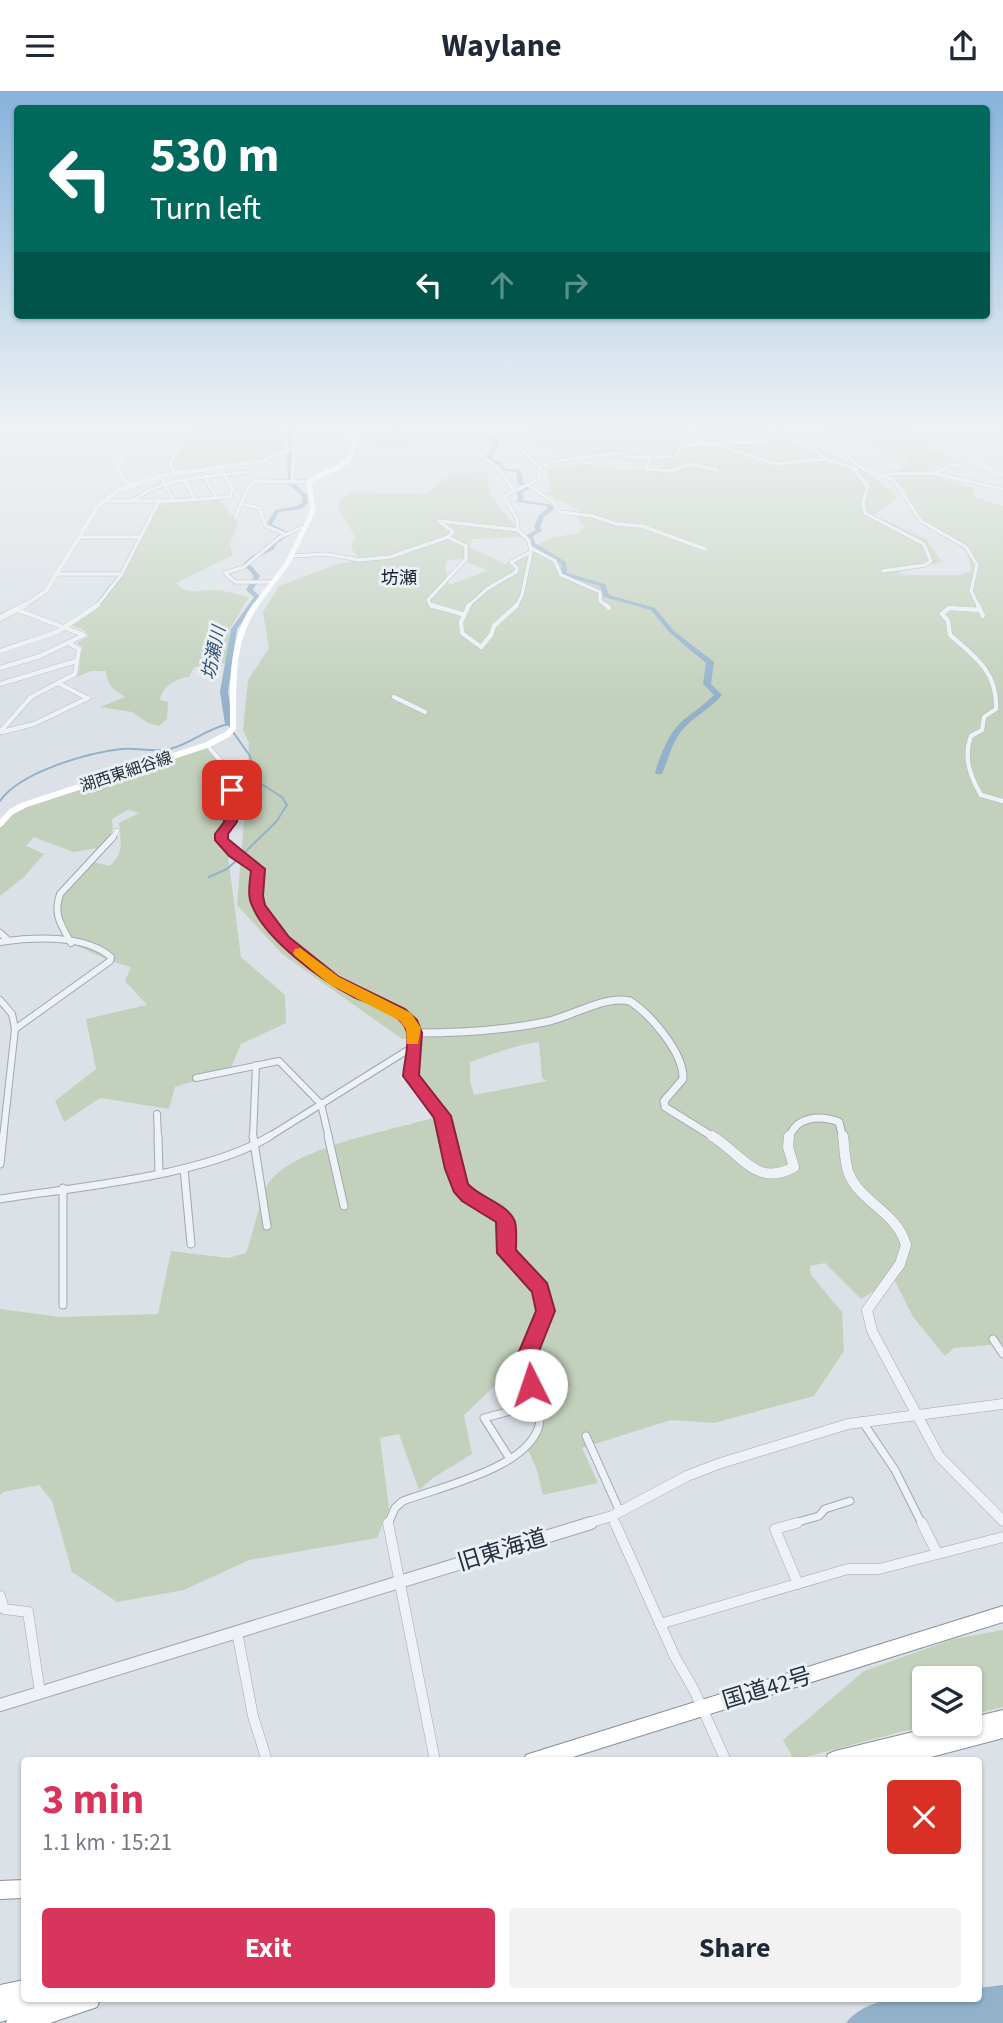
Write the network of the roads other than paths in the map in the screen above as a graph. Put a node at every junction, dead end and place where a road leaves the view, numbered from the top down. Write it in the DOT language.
graph roads {
  1 [pos="93,517"];
  2 [pos="150,517"];
  3 [pos="263,517"];
  4 [pos="310,517"];
  5 [pos="516,517"];
  6 [pos="594,517"];
  7 [pos="873,517"];
  8 [pos="919,517"];
  9 [pos="305,526"];
  10 [pos="518,530"];
  11 [pos="283,533"];
  12 [pos="80,537"];
  13 [pos="139,537"];
  14 [pos="448,537"];
  15 [pos="705,549"];
  16 [pos="531,550"];
  17 [pos="292,556"];
  18 [pos="883,571"];
  19 [pos="58,573"];
  20 [pos="119,574"];
  21 [pos="274,582"];
  22 [pos="609,608"];
  23 [pos="979,610"];
  24 [pos="18,611"];
  25 [pos="462,614"];
  26 [pos="983,616"];
  27 [pos="0,618"];
  28 [pos="65,627"];
  29 [pos="70,644"];
  30 [pos="0,651"];
  31 [pos="76,661"];
  32 [pos="0,668"];
  33 [pos="58,683"];
  34 [pos="0,684"];
  35 [pos="394,697"];
  36 [pos="425,712"];
  37 [pos="0,732"];
  38 [pos="207,745"];
  39 [pos="1003,801"];
  40 [pos="0,824"];
  41 [pos="117,831"];
  42 [pos="0,933"];
  43 [pos="8,940"];
  44 [pos="0,943"];
  45 [pos="71,943"];
  46 [pos="0,1000"];
  47 [pos="15,1029"];
  48 [pos="414,1033"];
  49 [pos="411,1048"];
  50 [pos="256,1065"];
  51 [pos="196,1077"];
  52 [pos="320,1104"];
  53 [pos="157,1114"];
  54 [pos="2,1126"];
  55 [pos="255,1145"];
  56 [pos="0,1164"];
  57 [pos="184,1169"];
  58 [pos="159,1173"];
  59 [pos="63,1188"];
  60 [pos="0,1199"];
  61 [pos="344,1206"];
  62 [pos="267,1226"];
  63 [pos="191,1244"];
  64 [pos="63,1305"];
  65 [pos="993,1339"];
  66 [pos="1003,1354"];
  67 [pos="537,1404"];
  68 [pos="1003,1404"];
  69 [pos="918,1415"];
  70 [pos="862,1421"];
  71 [pos="586,1436"];
  72 [pos="510,1459"];
  73 [pos="850,1501"];
  74 [pos="616,1514"];
  75 [pos="1003,1521"];
  76 [pos="1003,1537"];
  77 [pos="937,1553"];
  78 [pos="400,1582"];
  79 [pos="798,1584"];
  80 [pos="0,1596"];
  81 [pos="1003,1614"];
  82 [pos="660,1624"];
  83 [pos="237,1632"];
  84 [pos="40,1693"];
  85 [pos="0,1705"];
  86 [pos="702,1708"];
  87 [pos="1003,1719"];
  88 [pos="1003,1730"];
  89 [pos="266,1757"];
  90 [pos="434,1757"];
  91 [pos="544,1757"];
  92 [pos="724,1757"];
  93 [pos="851,1757"];
  94 [pos="898,1757"];
  95 [pos="21,1889"];
  96 [pos="0,1890"];
  97 [pos="21,1992"];
  98 [pos="0,1996"];
  99 [pos="21,1999"];
  100 [pos="35,2002"];
  101 [pos="80,2002"];
  102 [pos="0,2003"];
  103 [pos="0,2011"];
  104 [pos="18,2023"];
  1 -- 12 [label="street"];
  2 -- 13 [label="street"];
  3 -- 11 [label="street"];
  4 -- 9 [label="main road, 湖西東細谷線"];
  5 -- 10 [label="street"];
  6 -- 15 [label="street"];
  7 -- 18 [label="street"];
  8 -- 23 [label="street"];
  9 -- 11 [label="street"];
  9 -- 17 [label="main road, 湖西東細谷線"];
  10 -- 14 [label="street"];
  10 -- 16 [label="street"];
  11 -- 21 [label="street"];
  12 -- 13 [label="street"];
  12 -- 19 [label="street"];
  13 -- 20 [label="street"];
  14 -- 17 [label="street"];
  14 -- 25 [label="street"];
  16 -- 22 [label="street"];
  16 -- 25 [label="street"];
  16 -- 25 [label="street"];
  17 -- 21 [label="main road, 湖西東細谷線"];
  19 -- 20 [label="street"];
  19 -- 24 [label="street"];
  20 -- 28 [label="street"];
  21 -- 38 [label="main road, 湖西東細谷線"];
  23 -- 26 [label="street"];
  23 -- 39 [label="street"];
  24 -- 27 [label="street"];
  24 -- 28 [label="street"];
  28 -- 29 [label="street"];
  28 -- 30 [label="street"];
  29 -- 31 [label="street"];
  29 -- 32 [label="street"];
  31 -- 33 [label="street"];
  31 -- 34 [label="street"];
  33 -- 37 [label="street"];
  33 -- 37 [label="street"];
  35 -- 36 [label="street"];
  38 -- 40 [label="main road, 湖西東細谷線"];
  38 -- 48 [label="street"];
  41 -- 45 [label="street"];
  42 -- 43 [label="street"];
  43 -- 44 [label="street"];
  43 -- 45 [label="street"];
  45 -- 47 [label="street"];
  46 -- 47 [label="street"];
  47 -- 54 [label="street"];
  48 -- 49 [label="street"];
  48 -- 69 [label="street"];
  49 -- 52 [label="street"];
  49 -- 67 [label="street"];
  50 -- 51 [label="street"];
  50 -- 52 [label="street"];
  50 -- 55 [label="street"];
  52 -- 55 [label="street"];
  52 -- 61 [label="street"];
  53 -- 58 [label="street"];
  54 -- 56 [label="street"];
  55 -- 57 [label="street"];
  55 -- 62 [label="street"];
  57 -- 58 [label="street"];
  57 -- 63 [label="street"];
  58 -- 59 [label="street"];
  59 -- 60 [label="street"];
  59 -- 64 [label="street"];
  65 -- 66 [label="street"];
  67 -- 72 [label="street"];
  67 -- 72 [label="street"];
  68 -- 69 [label="street, 旧東海道"];
  69 -- 70 [label="street, 旧東海道"];
  69 -- 75 [label="street"];
  70 -- 74 [label="street, 旧東海道"];
  70 -- 77 [label="street"];
  71 -- 74 [label="street"];
  72 -- 78 [label="street"];
  73 -- 79 [label="street"];
  74 -- 78 [label="street, 旧東海道"];
  74 -- 82 [label="street"];
  76 -- 77 [label="street"];
  77 -- 79 [label="street"];
  78 -- 83 [label="street, 旧東海道"];
  78 -- 90 [label="street"];
  79 -- 82 [label="street"];
  80 -- 84 [label="street"];
  81 -- 86 [label="highway, 国道42号"];
  82 -- 86 [label="street"];
  83 -- 84 [label="street, 旧東海道"];
  83 -- 89 [label="street"];
  84 -- 85 [label="street, 旧東海道"];
  86 -- 91 [label="highway, 国道42号"];
  86 -- 92 [label="street"];
  87 -- 93 [label="highway"];
  88 -- 94 [label="highway"];
  95 -- 96 [label="highway"];
  97 -- 98 [label="highway"];
  99 -- 102 [label="highway"];
  100 -- 103 [label="highway"];
  101 -- 104 [label="highway"];
}
